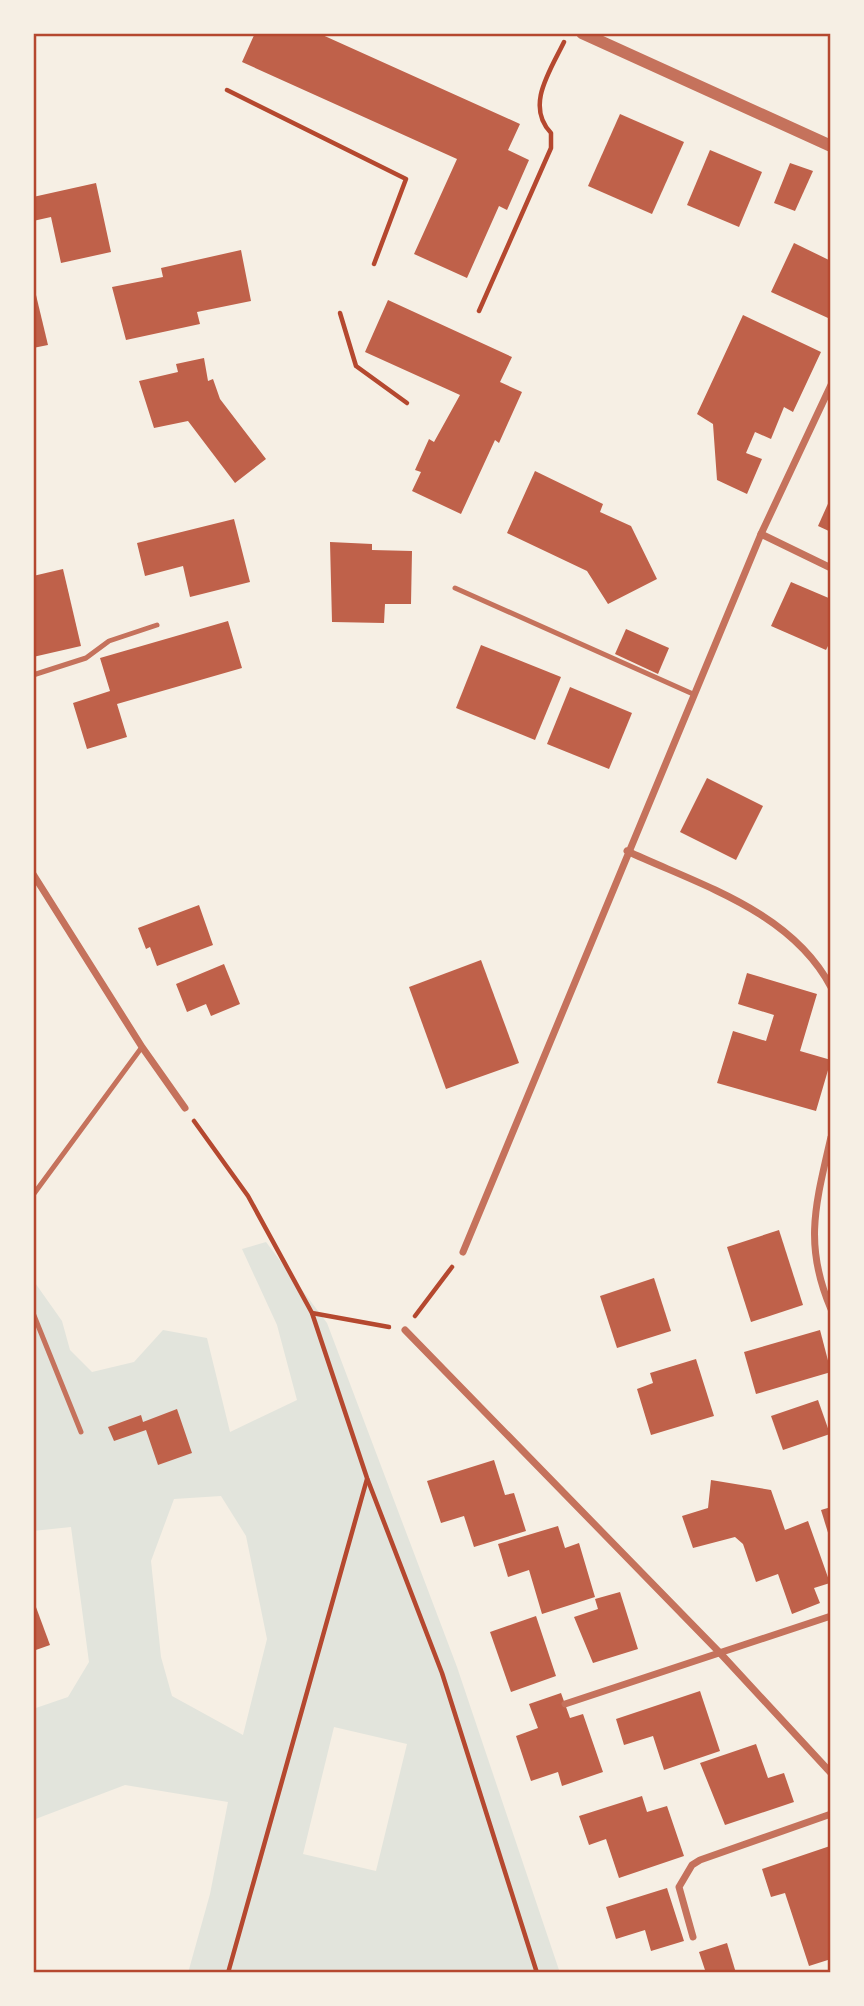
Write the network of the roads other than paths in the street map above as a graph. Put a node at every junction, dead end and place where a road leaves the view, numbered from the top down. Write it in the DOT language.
graph roads {
  1 [pos="582,33"];
  2 [pos="831,146"];
  3 [pos="831,385"];
  4 [pos="761,534"];
  5 [pos="831,568"];
  6 [pos="455,588"];
  7 [pos="158,625"];
  8 [pos="33,675"];
  9 [pos="693,694"];
  10 [pos="627,852"];
  11 [pos="33,874"];
  12 [pos="831,987"];
  13 [pos="142,1047"];
  14 [pos="185,1108"];
  15 [pos="831,1137"];
  16 [pos="33,1195"];
  17 [pos="463,1252"];
  18 [pos="827,1293"];
  19 [pos="831,1309"];
  20 [pos="33,1313"];
  21 [pos="405,1330"];
  22 [pos="81,1432"];
  23 [pos="831,1616"];
  24 [pos="720,1653"];
  25 [pos="565,1703"];
  26 [pos="831,1773"];
  27 [pos="831,1814"];
  28 [pos="693,1937"];
  1 -- 2 [label="street"];
  3 -- 4 [label="street"];
  4 -- 5 [label="street"];
  4 -- 9 [label="street"];
  6 -- 9 [label="lane"];
  7 -- 8 [label="lane"];
  9 -- 10 [label="street"];
  10 -- 12 [label="street"];
  10 -- 17 [label="street"];
  11 -- 13 [label="street"];
  13 -- 14 [label="street"];
  13 -- 16 [label="lane"];
  15 -- 18 [label="street"];
  18 -- 19 [label="street"];
  20 -- 22 [label="lane"];
  21 -- 24 [label="street"];
  23 -- 24 [label="street"];
  24 -- 25 [label="street"];
  24 -- 26 [label="street"];
  27 -- 28 [label="street"];
}
